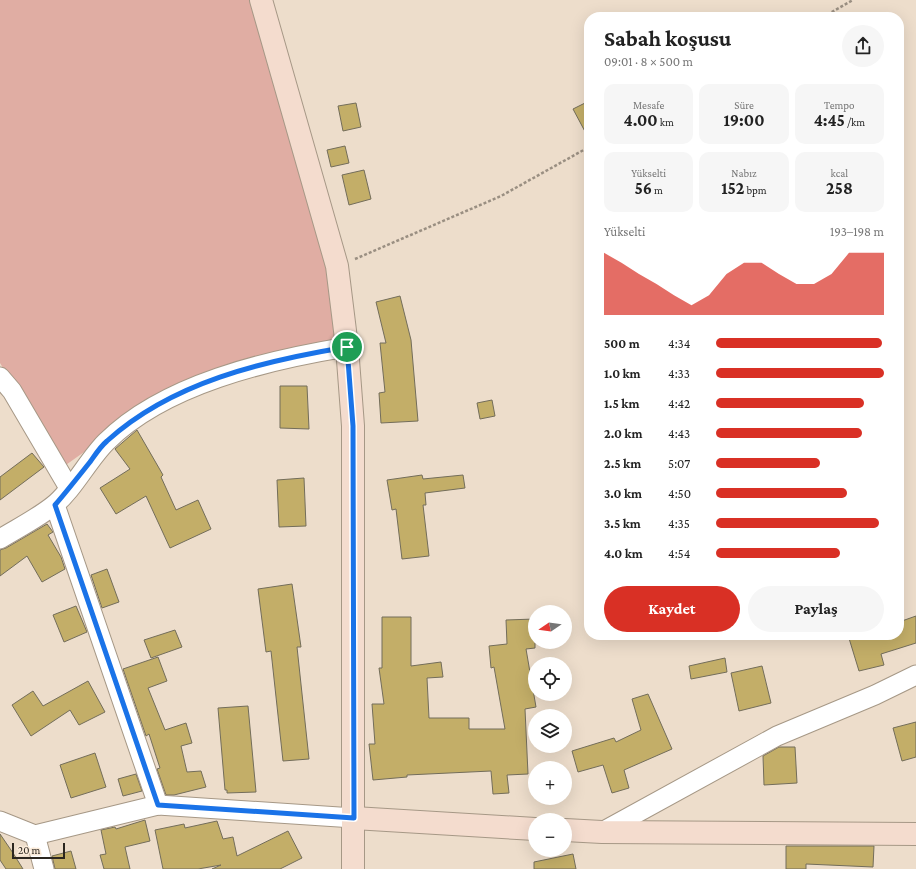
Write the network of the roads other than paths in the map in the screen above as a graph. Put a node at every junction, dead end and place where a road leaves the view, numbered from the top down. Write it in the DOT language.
graph roads {
  1 [pos="261,0"];
  2 [pos="347,347"];
  3 [pos="0,377"];
  4 [pos="69,488"];
  5 [pos="55,505"];
  6 [pos="0,539"];
  7 [pos="916,675"];
  8 [pos="158,805"];
  9 [pos="354,818"];
  10 [pos="0,821"];
  11 [pos="528,829"];
  12 [pos="572,830"];
  13 [pos="602,832"];
  14 [pos="916,834"];
  15 [pos="35,835"];
  16 [pos="44,869"];
  17 [pos="353,869"];
  1 -- 2 [label="street"];
  2 -- 4 [label="street"];
  2 -- 9 [label="street"];
  3 -- 4 [label="street"];
  4 -- 5 [label="street"];
  5 -- 6 [label="street"];
  5 -- 8 [label="street"];
  7 -- 13 [label="street"];
  8 -- 9 [label="street"];
  8 -- 15 [label="street"];
  9 -- 11 [label="street"];
  9 -- 17 [label="street"];
  10 -- 15 [label="street"];
  12 -- 13 [label="street"];
  13 -- 14 [label="street"];
  15 -- 16 [label="street"];
}
